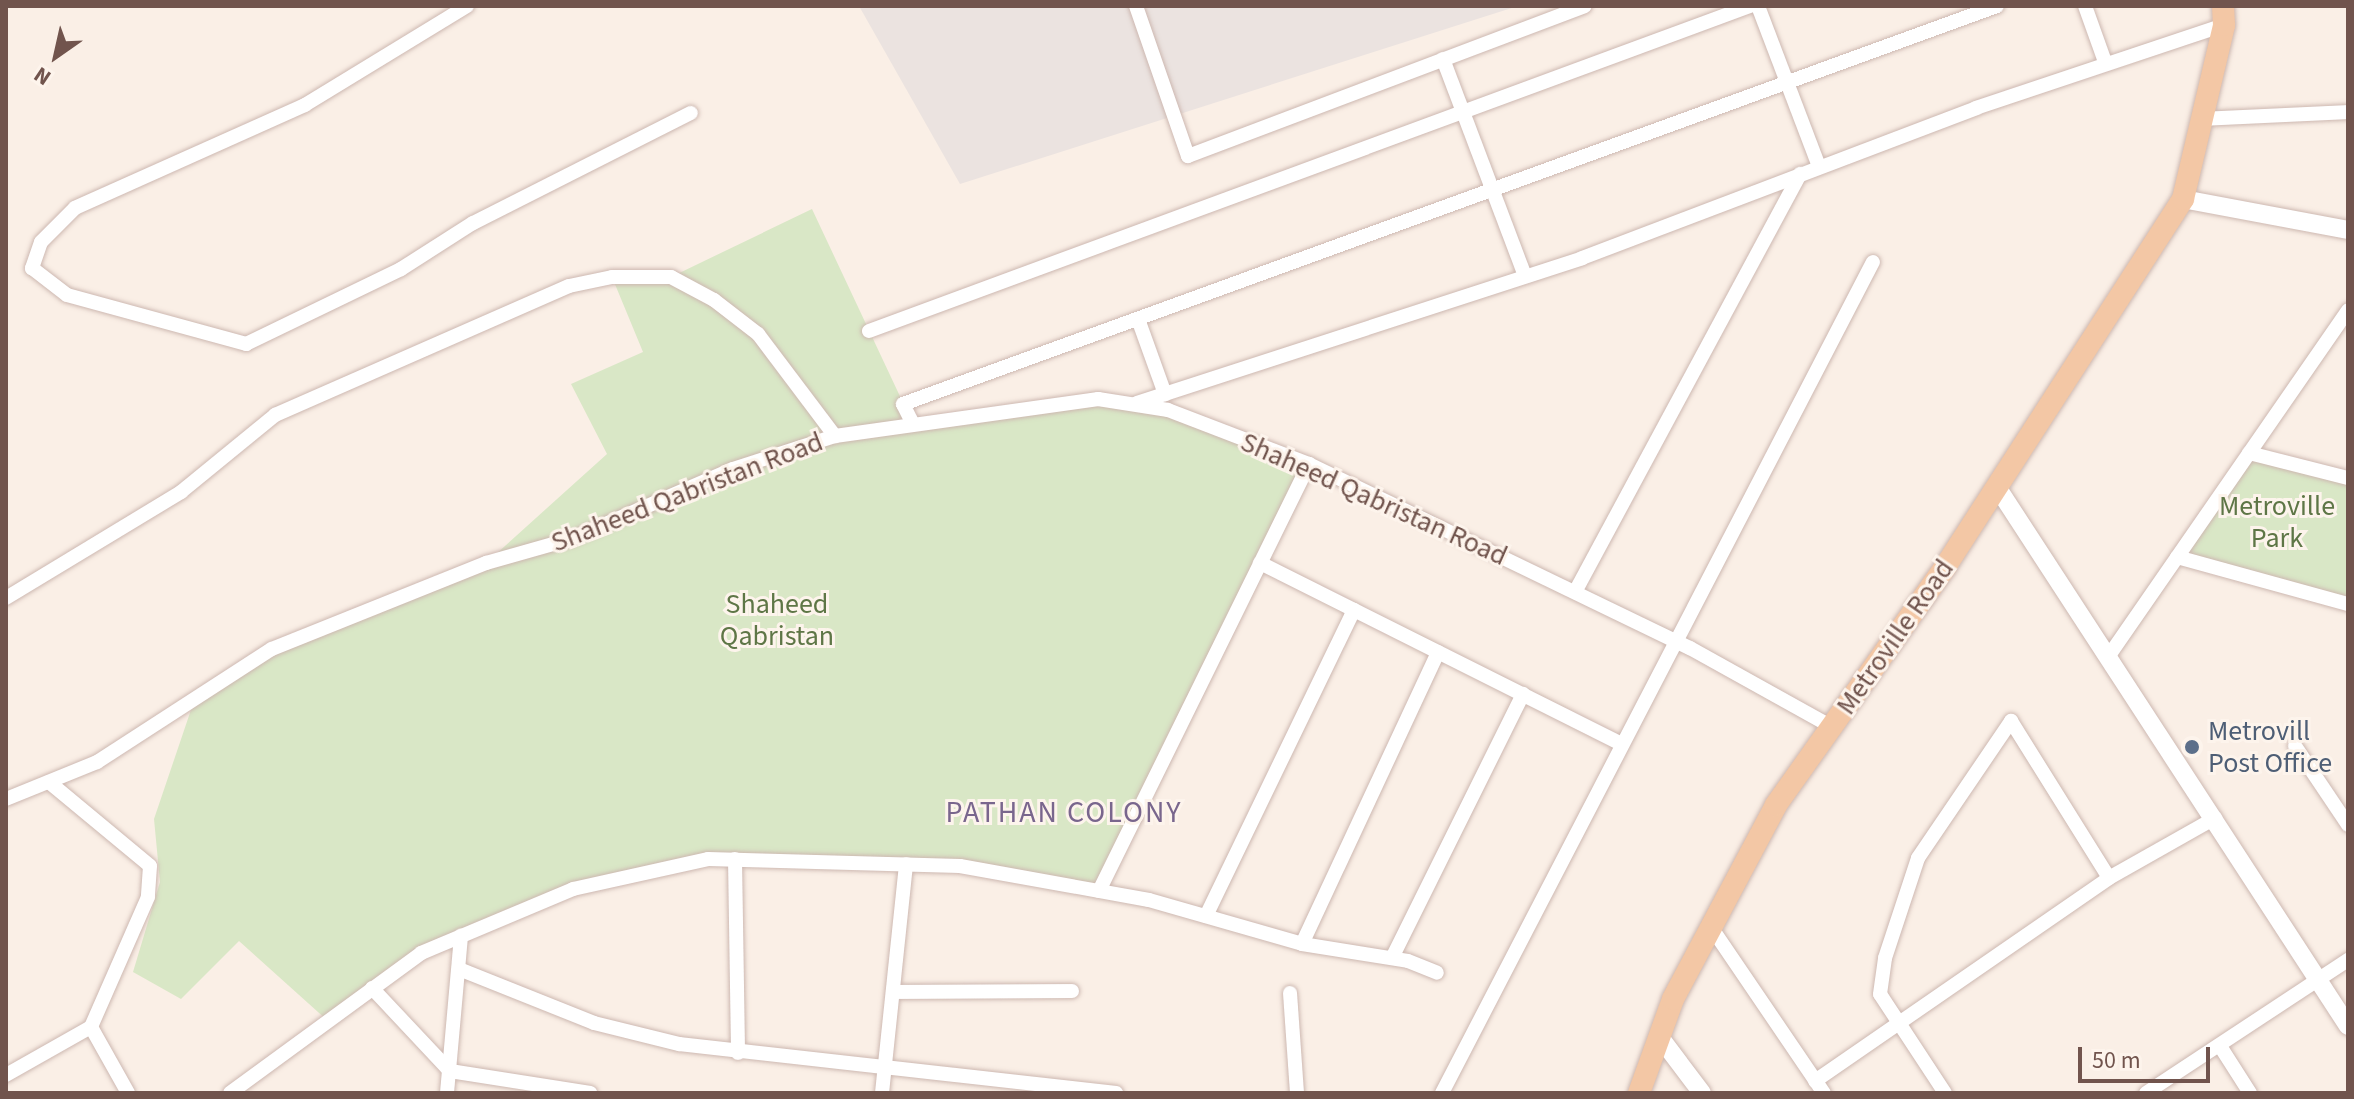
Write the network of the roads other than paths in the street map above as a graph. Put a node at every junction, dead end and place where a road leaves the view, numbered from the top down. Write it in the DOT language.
graph roads {
  1 [pos="467,6"];
  2 [pos="1136,6"];
  3 [pos="1585,6"];
  4 [pos="1750,6"];
  5 [pos="1758,6"];
  6 [pos="1997,6"];
  7 [pos="2085,6"];
  8 [pos="2223,16"];
  9 [pos="1443,59"];
  10 [pos="2105,62"];
  11 [pos="1787,82"];
  12 [pos="1463,112"];
  13 [pos="2348,112"];
  14 [pos="691,113"];
  15 [pos="2202,119"];
  16 [pos="1819,167"];
  17 [pos="1800,174"];
  18 [pos="1492,190"];
  19 [pos="2183,199"];
  20 [pos="2348,230"];
  21 [pos="1873,262"];
  22 [pos="1525,276"];
  23 [pos="2348,310"];
  24 [pos="1138,319"];
  25 [pos="869,331"];
  26 [pos="1165,394"];
  27 [pos="1132,404"];
  28 [pos="913,424"];
  29 [pos="835,436"];
  30 [pos="2249,453"];
  31 [pos="1309,464"];
  32 [pos="2348,478"];
  33 [pos="1997,487"];
  34 [pos="2177,557"];
  35 [pos="1260,563"];
  36 [pos="1575,592"];
  37 [pos="6,598"];
  38 [pos="2348,604"];
  39 [pos="1354,610"];
  40 [pos="1673,640"];
  41 [pos="1438,652"];
  42 [pos="2108,657"];
  43 [pos="1523,694"];
  44 [pos="1832,727"];
  45 [pos="1620,743"];
  46 [pos="2295,746"];
  47 [pos="49,782"];
  48 [pos="6,799"];
  49 [pos="2215,818"];
  50 [pos="2348,825"];
  51 [pos="735,859"];
  52 [pos="906,864"];
  53 [pos="2109,878"];
  54 [pos="1099,891"];
  55 [pos="1206,916"];
  56 [pos="1711,927"];
  57 [pos="461,936"];
  58 [pos="1302,944"];
  59 [pos="1392,958"];
  60 [pos="2348,960"];
  61 [pos="459,969"];
  62 [pos="1437,973"];
  63 [pos="2320,982"];
  64 [pos="372,988"];
  65 [pos="1072,991"];
  66 [pos="893,992"];
  67 [pos="1290,993"];
  68 [pos="1899,1022"];
  69 [pos="2348,1026"];
  70 [pos="91,1027"];
  71 [pos="1659,1036"];
  72 [pos="2220,1046"];
  73 [pos="738,1053"];
  74 [pos="885,1065"];
  75 [pos="450,1071"];
  76 [pos="6,1075"];
  77 [pos="1820,1087"];
  78 [pos="128,1093"];
  79 [pos="230,1093"];
  80 [pos="447,1093"];
  81 [pos="590,1093"];
  82 [pos="882,1093"];
  83 [pos="1116,1093"];
  84 [pos="1297,1093"];
  85 [pos="1442,1093"];
  86 [pos="1639,1093"];
  87 [pos="1702,1093"];
  88 [pos="1945,1093"];
  89 [pos="2146,1093"];
  90 [pos="2250,1093"];
  1 -- 14 [label="street"];
  2 -- 9 [label="street"];
  3 -- 9 [label="street"];
  4 -- 12 [label="street"];
  5 -- 11 [label="street"];
  6 -- 11 [label="street"];
  7 -- 10 [label="street"];
  8 -- 10 [label="street"];
  8 -- 15 [label="main road, Metroville Road"];
  9 -- 12 [label="street"];
  10 -- 16 [label="street"];
  11 -- 16 [label="street"];
  11 -- 18 [label="street"];
  12 -- 18 [label="street"];
  12 -- 25 [label="street"];
  13 -- 15 [label="street"];
  15 -- 19 [label="main road, Metroville Road"];
  16 -- 17 [label="street"];
  17 -- 22 [label="street"];
  17 -- 36 [label="street"];
  18 -- 22 [label="street"];
  18 -- 24 [label="street"];
  19 -- 20 [label="street"];
  19 -- 33 [label="main road, Metroville Road"];
  21 -- 40 [label="street"];
  22 -- 26 [label="street"];
  23 -- 30 [label="street"];
  24 -- 26 [label="street"];
  24 -- 28 [label="street"];
  26 -- 27 [label="street"];
  27 -- 28 [label="street, Shaheed Qabristan Road"];
  27 -- 31 [label="street, Shaheed Qabristan Road"];
  28 -- 29 [label="street, Shaheed Qabristan Road"];
  29 -- 37 [label="street"];
  29 -- 47 [label="street, Shaheed Qabristan Road"];
  30 -- 32 [label="street"];
  30 -- 34 [label="street"];
  31 -- 35 [label="street"];
  31 -- 36 [label="street, Shaheed Qabristan Road"];
  33 -- 42 [label="street"];
  33 -- 44 [label="main road, Metroville Road"];
  34 -- 38 [label="street"];
  34 -- 42 [label="street"];
  35 -- 39 [label="street"];
  35 -- 54 [label="street"];
  36 -- 40 [label="street, Shaheed Qabristan Road"];
  39 -- 41 [label="street"];
  39 -- 55 [label="street"];
  40 -- 44 [label="street, Shaheed Qabristan Road"];
  40 -- 45 [label="street"];
  41 -- 43 [label="street"];
  41 -- 58 [label="street"];
  42 -- 49 [label="street"];
  43 -- 45 [label="street"];
  43 -- 59 [label="street"];
  44 -- 56 [label="main road, Metroville Road"];
  45 -- 85 [label="street"];
  46 -- 50 [label="street"];
  47 -- 48 [label="street, Shaheed Qabristan Road"];
  47 -- 70 [label="street"];
  49 -- 53 [label="street"];
  49 -- 63 [label="street"];
  51 -- 52 [label="street"];
  51 -- 57 [label="street"];
  51 -- 73 [label="street"];
  52 -- 54 [label="street"];
  52 -- 66 [label="street"];
  53 -- 68 [label="street"];
  53 -- 68 [label="street"];
  54 -- 55 [label="street"];
  55 -- 58 [label="street"];
  56 -- 71 [label="main road, Metroville Road"];
  56 -- 77 [label="street"];
  57 -- 61 [label="street"];
  57 -- 64 [label="street"];
  58 -- 59 [label="street"];
  59 -- 62 [label="street"];
  60 -- 63 [label="street"];
  61 -- 73 [label="street"];
  61 -- 75 [label="street"];
  63 -- 69 [label="street"];
  63 -- 72 [label="street"];
  64 -- 75 [label="street"];
  64 -- 79 [label="street"];
  65 -- 66 [label="street"];
  66 -- 74 [label="street"];
  67 -- 84 [label="street"];
  68 -- 77 [label="street"];
  68 -- 88 [label="street"];
  70 -- 76 [label="street"];
  70 -- 78 [label="street"];
  71 -- 86 [label="main road, Metroville Road"];
  71 -- 87 [label="street"];
  72 -- 89 [label="street"];
  72 -- 90 [label="street"];
  73 -- 74 [label="street"];
  74 -- 82 [label="street"];
  74 -- 83 [label="street"];
  75 -- 80 [label="street"];
  75 -- 81 [label="street"];
}
